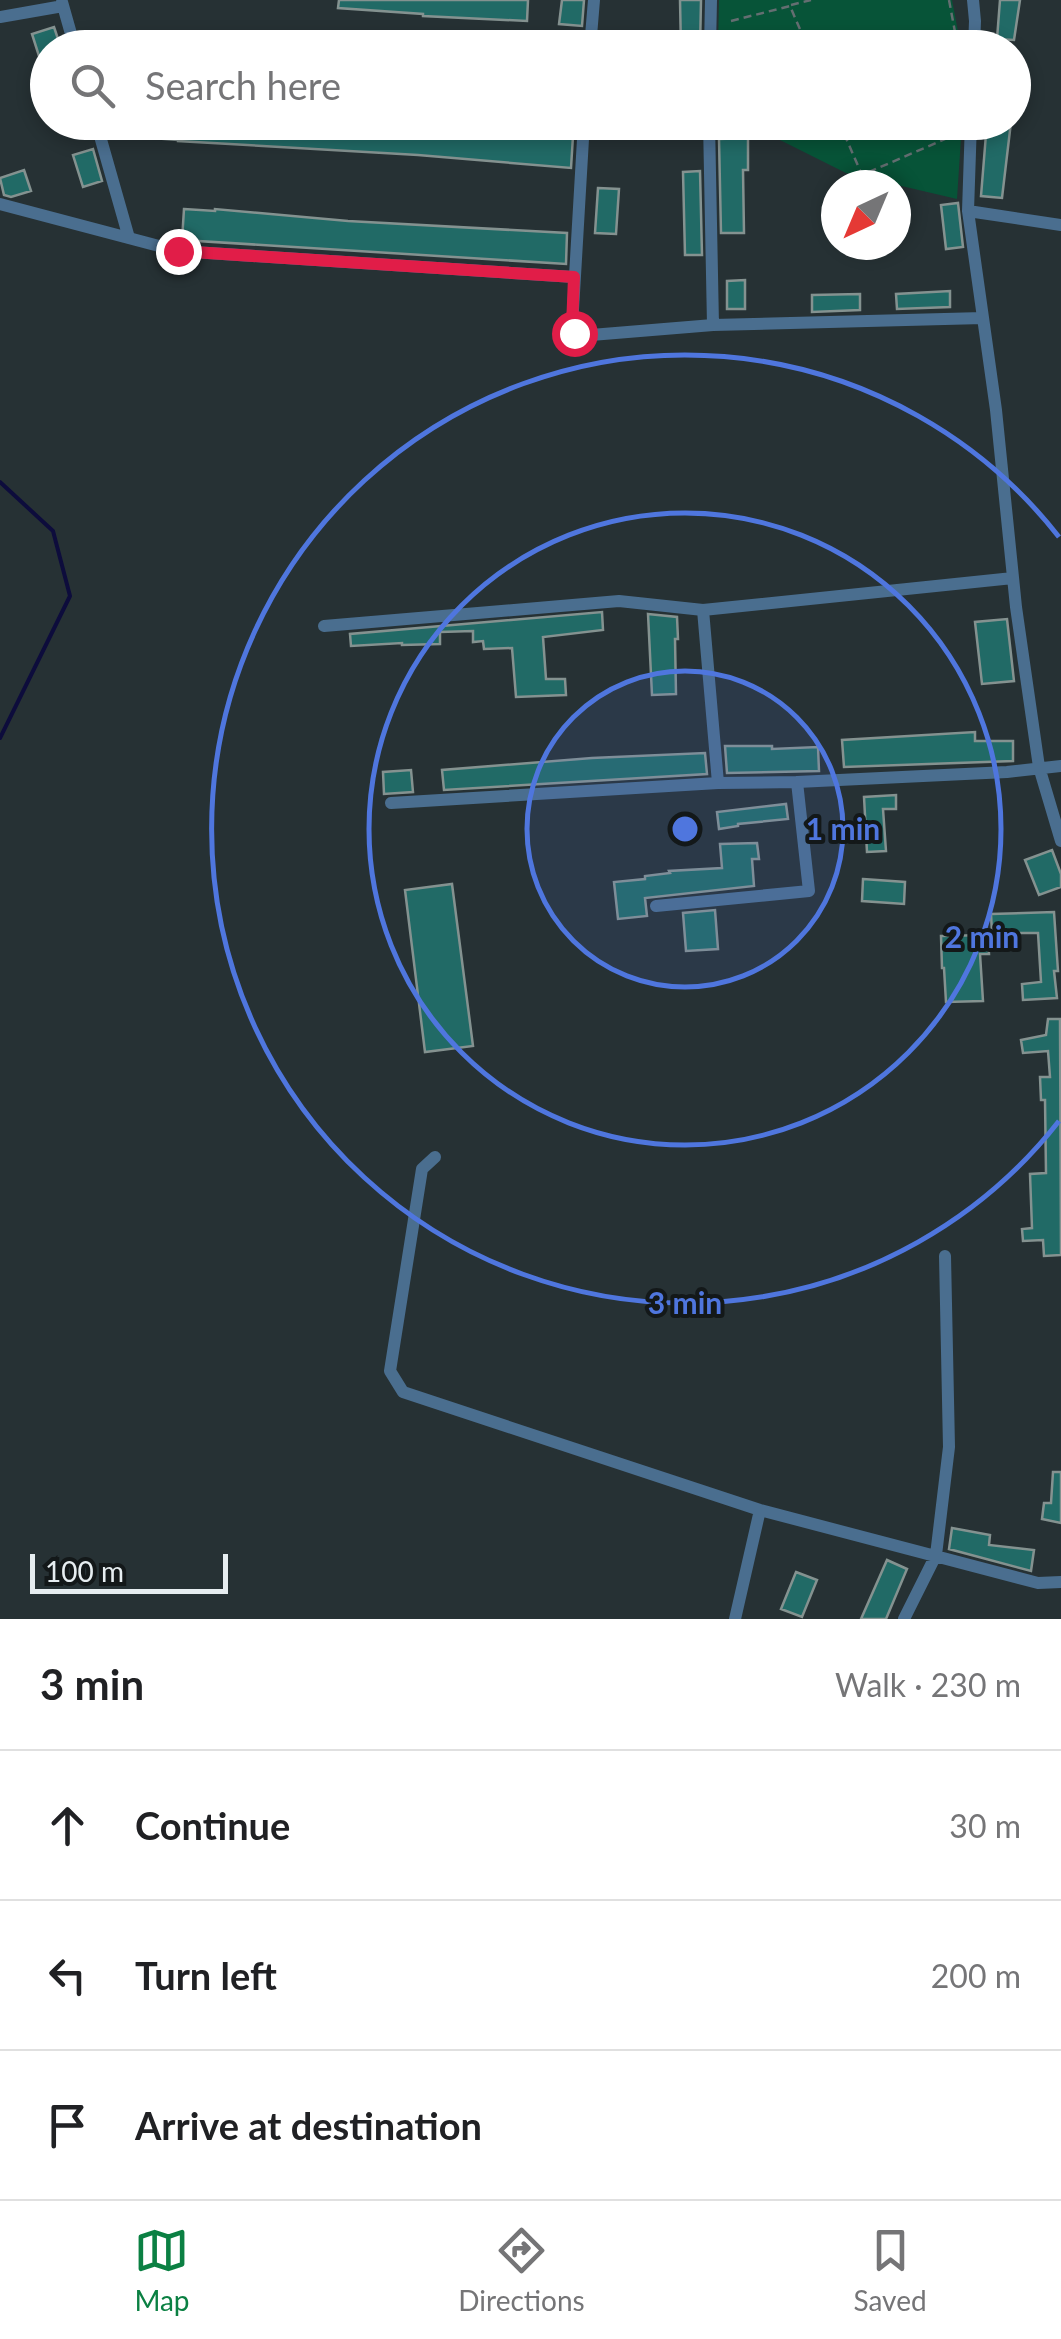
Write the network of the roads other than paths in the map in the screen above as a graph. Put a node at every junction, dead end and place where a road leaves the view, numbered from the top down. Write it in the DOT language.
graph roads {
  1 [pos="594,0"];
  2 [pos="711,0"];
  3 [pos="973,0"];
  4 [pos="62,3"];
  5 [pos="0,17"];
  6 [pos="70,30"];
  7 [pos="592,30"];
  8 [pos="710,30"];
  9 [pos="975,30"];
  10 [pos="101,140"];
  11 [pos="583,140"];
  12 [pos="709,140"];
  13 [pos="970,140"];
  14 [pos="0,204"];
  15 [pos="968,212"];
  16 [pos="1061,225"];
  17 [pos="130,238"];
  18 [pos="574,277"];
  19 [pos="983,318"];
  20 [pos="713,325"];
  21 [pos="1013,578"];
  22 [pos="704,610"];
  23 [pos="324,626"];
  24 [pos="1061,766"];
  25 [pos="1038,767"];
  26 [pos="797,782"];
  27 [pos="718,784"];
  28 [pos="391,802"];
  29 [pos="1061,840"];
  30 [pos="656,906"];
  31 [pos="434,1158"];
  32 [pos="945,1256"];
  33 [pos="760,1510"];
  34 [pos="936,1555"];
  35 [pos="1061,1582"];
  36 [pos="735,1619"];
  37 [pos="904,1619"];
  1 -- 7 [label="street"];
  2 -- 8 [label="street"];
  3 -- 9 [label="street"];
  4 -- 5 [label="street"];
  4 -- 6 [label="street"];
  10 -- 17 [label="street"];
  11 -- 18 [label="street"];
  12 -- 20 [label="street"];
  13 -- 15 [label="street"];
  14 -- 17 [label="street"];
  15 -- 16 [label="street"];
  15 -- 19 [label="street"];
  17 -- 18 [label="street"];
  18 -- 20 [label="street"];
  19 -- 20 [label="street"];
  19 -- 21 [label="street"];
  21 -- 22 [label="street"];
  21 -- 25 [label="street"];
  22 -- 23 [label="street"];
  22 -- 27 [label="street"];
  24 -- 25 [label="street"];
  25 -- 26 [label="street"];
  25 -- 29 [label="street"];
  26 -- 27 [label="street"];
  26 -- 30 [label="street"];
  27 -- 28 [label="street"];
  31 -- 33 [label="street"];
  32 -- 34 [label="street"];
  33 -- 34 [label="street"];
  33 -- 36 [label="street"];
  34 -- 35 [label="street"];
  34 -- 37 [label="street"];
}
